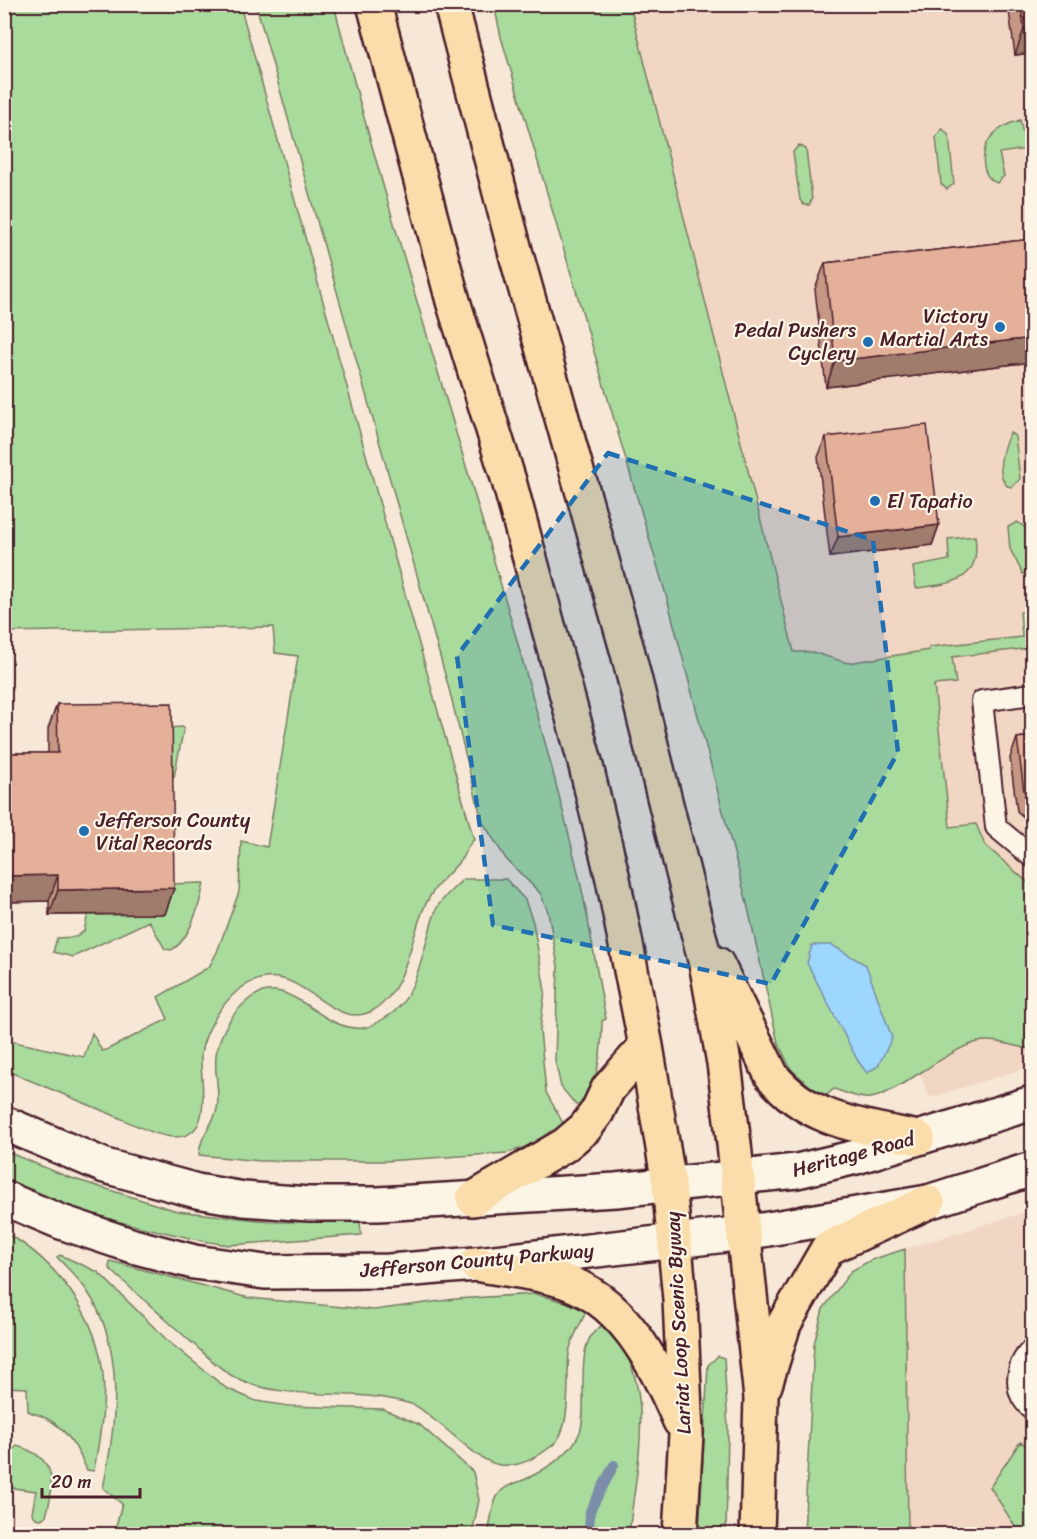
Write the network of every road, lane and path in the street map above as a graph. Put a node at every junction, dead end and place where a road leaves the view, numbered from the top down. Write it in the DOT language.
graph roads {
  1 [pos="374,4"];
  2 [pos="452,4"];
  3 [pos="1032,694"];
  4 [pos="1032,857"];
  5 [pos="696,922"];
  6 [pos="646,1046"];
  7 [pos="1032,1103"];
  8 [pos="4,1123"];
  9 [pos="918,1138"];
  10 [pos="1032,1169"];
  11 [pos="738,1177"];
  12 [pos="669,1184"];
  13 [pos="4,1198"];
  14 [pos="473,1199"];
  15 [pos="928,1202"];
  16 [pos="744,1233"];
  17 [pos="674,1241"];
  18 [pos="476,1264"];
  19 [pos="1032,1349"];
  20 [pos="761,1398"];
  21 [pos="1032,1409"];
  22 [pos="686,1434"];
  23 [pos="680,1534"];
  24 [pos="757,1534"];
  1 -- 6 [label="highway, Lariat Loop Scenic Byway"];
  2 -- 5 [label="highway"];
  3 -- 4 [label="lane"];
  5 -- 9 [label="highway"];
  5 -- 11 [label="highway"];
  6 -- 12 [label="highway, Lariat Loop Scenic Byway"];
  6 -- 14 [label="highway"];
  7 -- 9 [label="street, Heritage Road"];
  8 -- 14 [label="street"];
  9 -- 11 [label="street, Heritage Road"];
  10 -- 15 [label="street"];
  11 -- 12 [label="street, Heritage Road"];
  11 -- 16 [label="highway"];
  12 -- 14 [label="street"];
  12 -- 17 [label="highway, Lariat Loop Scenic Byway"];
  13 -- 18 [label="street, Jefferson County Parkway"];
  15 -- 16 [label="street"];
  15 -- 20 [label="highway"];
  16 -- 17 [label="street, Jefferson County Parkway"];
  16 -- 20 [label="highway"];
  17 -- 18 [label="street, Jefferson County Parkway"];
  17 -- 22 [label="highway, Lariat Loop Scenic Byway"];
  18 -- 22 [label="highway"];
  19 -- 21 [label="lane"];
  20 -- 24 [label="highway"];
  22 -- 23 [label="highway, Lariat Loop Scenic Byway"];
}
